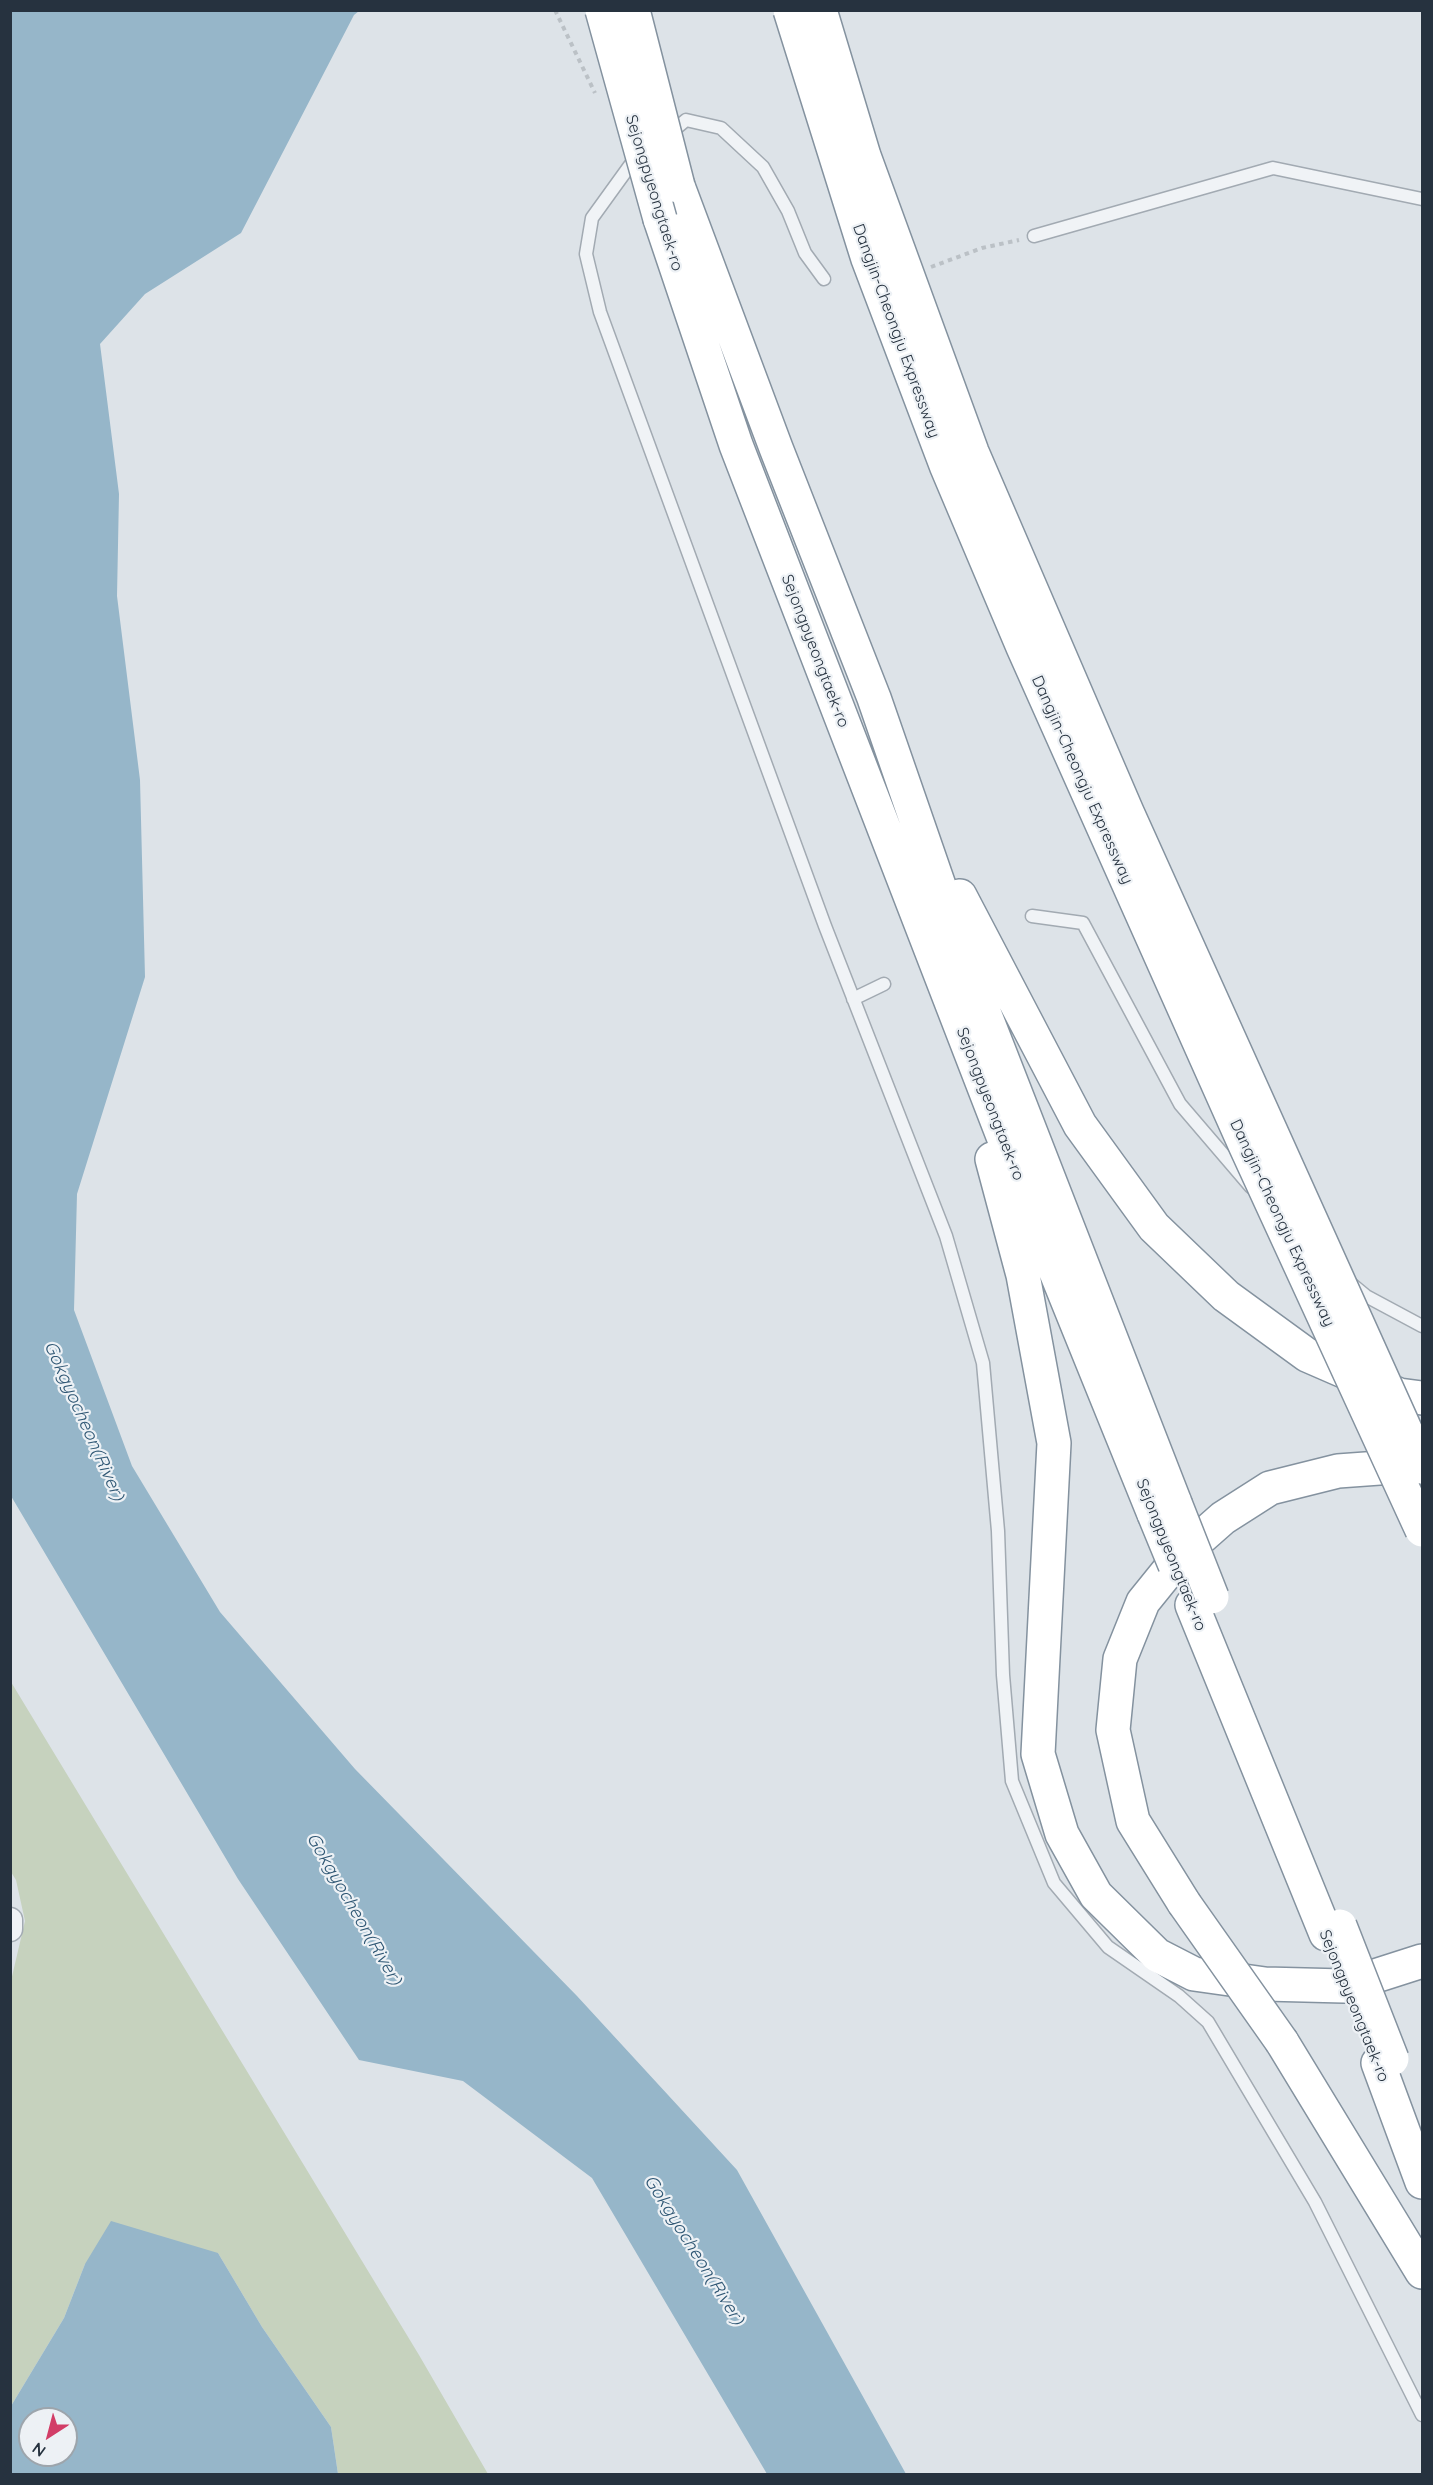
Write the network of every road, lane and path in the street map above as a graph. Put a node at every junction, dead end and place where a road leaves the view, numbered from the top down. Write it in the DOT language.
graph roads {
  1 [pos="555,10"];
  2 [pos="602,10"];
  3 [pos="633,10"];
  4 [pos="789,10"];
  5 [pos="820,10"];
  6 [pos="600,103"];
  7 [pos="1422,199"];
  8 [pos="1034,236"];
  9 [pos="824,279"];
  10 [pos="908,796"];
  11 [pos="1032,916"];
  12 [pos="884,984"];
  13 [pos="948,995"];
  14 [pos="853,999"];
  15 [pos="1422,1326"];
  16 [pos="1422,1398"];
  17 [pos="1422,1466"];
  18 [pos="1165,1509"];
  19 [pos="1422,1530"];
  20 [pos="10,1920"];
  21 [pos="10,1929"];
  22 [pos="1422,1961"];
  23 [pos="1385,2061"];
  24 [pos="1422,2139"];
  25 [pos="1422,2182"];
  26 [pos="1422,2272"];
  27 [pos="1422,2415"];
  1 -- 6 [label="path"];
  2 -- 13 [label="highway, Sejongpyeongtaek-ro, bridge"];
  3 -- 10 [label="highway, Sejongpyeongtaek-ro, bridge"];
  4 -- 19 [label="highway, Dangjin-Cheongju Expressway, bridge"];
  5 -- 17 [label="highway, Dangjin-Cheongju Expressway, bridge"];
  7 -- 8 [label="lane"];
  9 -- 14 [label="lane"];
  10 -- 16 [label="highway"];
  10 -- 18 [label="highway, Sejongpyeongtaek-ro"];
  11 -- 15 [label="lane"];
  12 -- 14 [label="lane"];
  13 -- 18 [label="highway, Sejongpyeongtaek-ro"];
  13 -- 22 [label="highway"];
  14 -- 27 [label="lane"];
  17 -- 26 [label="highway, bridge"];
  18 -- 23 [label="highway, Sejongpyeongtaek-ro, bridge"];
  20 -- 21 [label="street"];
  23 -- 24 [label="highway, Sejongpyeongtaek-ro"];
  23 -- 25 [label="highway, Sejongpyeongtaek-ro"];
}
